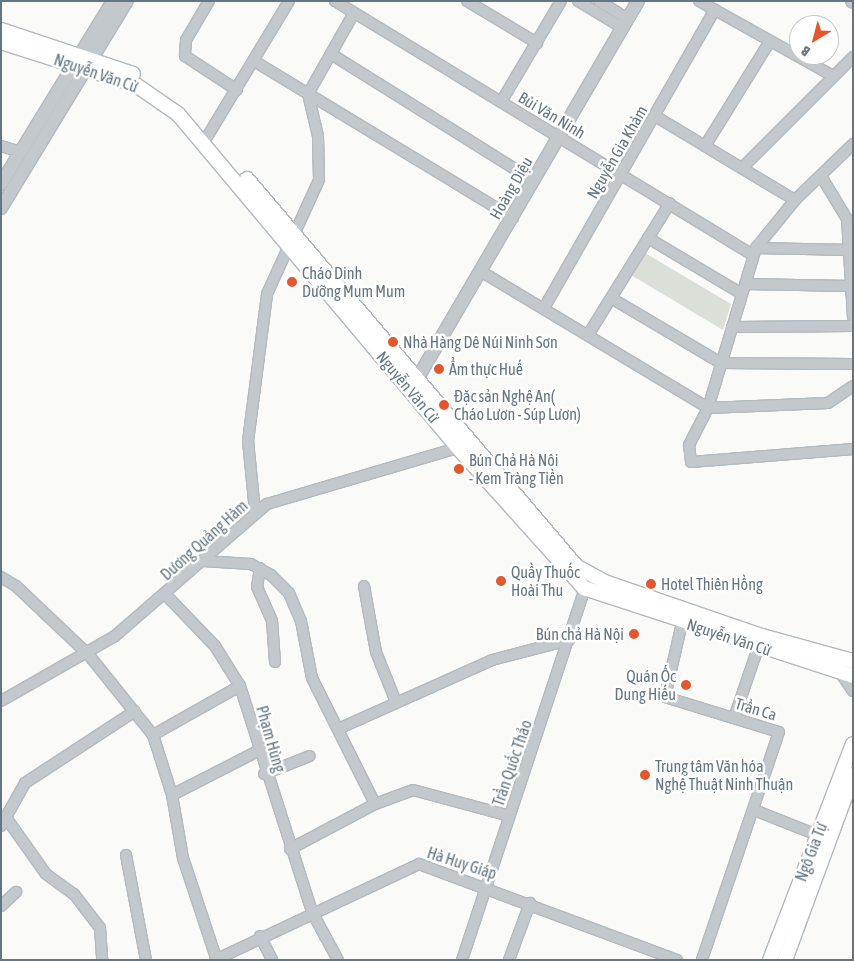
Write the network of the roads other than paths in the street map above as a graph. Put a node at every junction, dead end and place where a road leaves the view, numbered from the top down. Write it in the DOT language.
graph roads {
  1 [pos="113,1"];
  2 [pos="127,1"];
  3 [pos="209,1"];
  4 [pos="290,1"];
  5 [pos="467,1"];
  6 [pos="561,1"];
  7 [pos="578,1"];
  8 [pos="598,1"];
  9 [pos="638,1"];
  10 [pos="699,1"];
  11 [pos="340,2"];
  12 [pos="715,10"];
  13 [pos="354,13"];
  14 [pos="625,23"];
  15 [pos="1,30"];
  16 [pos="770,41"];
  17 [pos="1,42"];
  18 [pos="537,42"];
  19 [pos="330,54"];
  20 [pos="853,57"];
  21 [pos="254,61"];
  22 [pos="84,62"];
  23 [pos="833,76"];
  24 [pos="237,90"];
  25 [pos="308,94"];
  26 [pos="501,102"];
  27 [pos="654,116"];
  28 [pos="560,137"];
  29 [pos="207,138"];
  30 [pos="853,144"];
  31 [pos="1,146"];
  32 [pos="705,146"];
  33 [pos="21,152"];
  34 [pos="742,168"];
  35 [pos="621,174"];
  36 [pos="821,176"];
  37 [pos="534,181"];
  38 [pos="1,184"];
  39 [pos="795,200"];
  40 [pos="670,203"];
  41 [pos="1,208"];
  42 [pos="512,218"];
  43 [pos="648,238"];
  44 [pos="292,240"];
  45 [pos="851,250"];
  46 [pos="755,252"];
  47 [pos="482,272"];
  48 [pos="745,284"];
  49 [pos="850,286"];
  50 [pos="742,294"];
  51 [pos="611,298"];
  52 [pos="544,308"];
  53 [pos="853,317"];
  54 [pos="853,326"];
  55 [pos="732,327"];
  56 [pos="588,335"];
  57 [pos="721,363"];
  58 [pos="853,364"];
  59 [pos="414,385"];
  60 [pos="853,386"];
  61 [pos="708,408"];
  62 [pos="464,446"];
  63 [pos="853,449"];
  64 [pos="255,512"];
  65 [pos="203,561"];
  66 [pos="260,568"];
  67 [pos="1,577"];
  68 [pos="586,582"];
  69 [pos="364,586"];
  70 [pos="166,595"];
  71 [pos="683,616"];
  72 [pos="569,640"];
  73 [pos="761,641"];
  74 [pos="88,654"];
  75 [pos="853,661"];
  76 [pos="275,662"];
  77 [pos="846,674"];
  78 [pos="240,686"];
  79 [pos="853,691"];
  80 [pos="1,701"];
  81 [pos="396,702"];
  82 [pos="135,711"];
  83 [pos="734,718"];
  84 [pos="338,729"];
  85 [pos="153,735"];
  86 [pos="853,744"];
  87 [pos="258,751"];
  88 [pos="310,756"];
  89 [pos="264,774"];
  90 [pos="853,774"];
  91 [pos="172,794"];
  92 [pos="839,794"];
  93 [pos="375,804"];
  94 [pos="754,810"];
  95 [pos="510,816"];
  96 [pos="4,823"];
  97 [pos="823,838"];
  98 [pos="290,850"];
  99 [pos="126,855"];
  100 [pos="487,887"];
  101 [pos="16,892"];
  102 [pos="530,903"];
  103 [pos="1,906"];
  104 [pos="312,912"];
  105 [pos="791,925"];
  106 [pos="260,936"];
  107 [pos="215,959"];
  108 [pos="102,960"];
  109 [pos="146,960"];
  110 [pos="272,960"];
  111 [pos="338,960"];
  112 [pos="462,960"];
  113 [pos="509,960"];
  114 [pos="677,960"];
  115 [pos="702,960"];
  116 [pos="770,960"];
  117 [pos="785,960"];
  1 -- 22 [label="street"];
  2 -- 22 [label="street"];
  3 -- 24 [label="street"];
  4 -- 21 [label="street"];
  5 -- 18 [label="street"];
  6 -- 18 [label="street"];
  7 -- 14 [label="street"];
  8 -- 14 [label="street"];
  9 -- 14 [label="street, Hoàng Diệu"];
  10 -- 12 [label="street"];
  11 -- 13 [label="street, Bùi Văn Ninh"];
  12 -- 16 [label="street"];
  12 -- 27 [label="street, Nguyễn Gia Khảm"];
  13 -- 19 [label="street"];
  13 -- 26 [label="street, Bùi Văn Ninh"];
  14 -- 28 [label="street, Hoàng Diệu"];
  15 -- 22 [label="main road, Nguyễn Văn Cừ"];
  16 -- 23 [label="street"];
  16 -- 32 [label="street"];
  17 -- 22 [label="main road, Nguyễn Văn Cừ"];
  18 -- 26 [label="street"];
  19 -- 25 [label="street"];
  19 -- 37 [label="street"];
  20 -- 23 [label="street"];
  21 -- 24 [label="street"];
  21 -- 25 [label="street"];
  22 -- 29 [label="main road, Nguyễn Văn Cừ"];
  22 -- 33 [label="street"];
  22 -- 41 [label="street"];
  23 -- 34 [label="street"];
  24 -- 29 [label="street"];
  25 -- 42 [label="street"];
  25 -- 44 [label="street"];
  26 -- 28 [label="street, Bùi Văn Ninh"];
  27 -- 32 [label="street"];
  27 -- 35 [label="street, Nguyễn Gia Khảm"];
  28 -- 35 [label="street, Bùi Văn Ninh"];
  28 -- 37 [label="street, Hoàng Diệu"];
  29 -- 44 [label="main road, Nguyễn Văn Cừ"];
  30 -- 36 [label="street"];
  31 -- 33 [label="street"];
  32 -- 34 [label="street"];
  33 -- 38 [label="street"];
  34 -- 39 [label="street"];
  35 -- 40 [label="street, Bùi Văn Ninh"];
  35 -- 52 [label="street, Nguyễn Gia Khảm"];
  36 -- 39 [label="street"];
  36 -- 45 [label="street"];
  37 -- 42 [label="street, Hoàng Diệu"];
  39 -- 46 [label="street"];
  40 -- 43 [label="street"];
  40 -- 46 [label="street, Bùi Văn Ninh"];
  42 -- 47 [label="street, Hoàng Diệu"];
  43 -- 50 [label="street"];
  43 -- 51 [label="street"];
  44 -- 59 [label="main road, Nguyễn Văn Cừ"];
  44 -- 64 [label="street"];
  45 -- 46 [label="street"];
  45 -- 49 [label="street"];
  46 -- 48 [label="street"];
  47 -- 52 [label="street"];
  47 -- 59 [label="street, Hoàng Diệu"];
  48 -- 49 [label="street"];
  48 -- 50 [label="street"];
  49 -- 53 [label="street"];
  50 -- 55 [label="street"];
  51 -- 56 [label="street"];
  51 -- 57 [label="street"];
  52 -- 56 [label="street"];
  54 -- 55 [label="street"];
  55 -- 57 [label="street"];
  56 -- 61 [label="street"];
  57 -- 58 [label="street"];
  57 -- 61 [label="street"];
  59 -- 62 [label="main road, Nguyễn Văn Cừ"];
  60 -- 61 [label="street"];
  61 -- 63 [label="street"];
  62 -- 64 [label="street, Dương Quảng Hàm"];
  62 -- 68 [label="main road, Nguyễn Văn Cừ"];
  64 -- 65 [label="street, Dương Quảng Hàm"];
  65 -- 66 [label="street"];
  65 -- 70 [label="street, Dương Quảng Hàm"];
  66 -- 76 [label="street"];
  66 -- 84 [label="street"];
  67 -- 74 [label="street"];
  68 -- 71 [label="main road, Nguyễn Văn Cừ"];
  68 -- 72 [label="street, Trần Quốc Thảo"];
  69 -- 81 [label="street"];
  70 -- 74 [label="street, Dương Quảng Hàm"];
  70 -- 78 [label="street, Phạm Hùng"];
  71 -- 73 [label="main road, Nguyễn Văn Cừ"];
  71 -- 83 [label="street, Trần Ca"];
  72 -- 81 [label="street"];
  72 -- 95 [label="street, Trần Quốc Thảo"];
  73 -- 75 [label="main road, Nguyễn Văn Cừ"];
  73 -- 77 [label="main road, Nguyễn Văn Cừ"];
  73 -- 83 [label="street"];
  74 -- 80 [label="street, Dương Quảng Hàm"];
  74 -- 82 [label="street"];
  77 -- 79 [label="street"];
  78 -- 85 [label="street"];
  78 -- 87 [label="street, Phạm Hùng"];
  81 -- 84 [label="street"];
  82 -- 85 [label="street"];
  82 -- 96 [label="street"];
  83 -- 94 [label="street, Trần Ca"];
  84 -- 93 [label="street"];
  85 -- 91 [label="street"];
  86 -- 92 [label="main road, Ngô Gia Tự"];
  87 -- 89 [label="street, Phạm Hùng"];
  87 -- 91 [label="street"];
  88 -- 89 [label="street"];
  89 -- 98 [label="street, Phạm Hùng"];
  90 -- 92 [label="main road, Ngô Gia Tự"];
  91 -- 107 [label="street"];
  92 -- 97 [label="main road, Ngô Gia Tự"];
  93 -- 95 [label="street"];
  93 -- 98 [label="street"];
  94 -- 97 [label="street"];
  94 -- 115 [label="street, Trần Ca"];
  95 -- 100 [label="street, Trần Quốc Thảo"];
  96 -- 108 [label="street"];
  97 -- 105 [label="main road, Ngô Gia Tự"];
  98 -- 104 [label="street, Phạm Hùng"];
  99 -- 109 [label="street"];
  100 -- 102 [label="street, Hà Huy Giáp"];
  100 -- 104 [label="street, Hà Huy Giáp"];
  100 -- 112 [label="street, Trần Quốc Thảo"];
  101 -- 103 [label="street"];
  102 -- 113 [label="street"];
  102 -- 114 [label="street, Hà Huy Giáp"];
  104 -- 106 [label="street, Hà Huy Giáp"];
  104 -- 111 [label="street, Phạm Hùng"];
  105 -- 116 [label="main road, Ngô Gia Tự"];
  105 -- 117 [label="main road, Ngô Gia Tự"];
  106 -- 107 [label="street, Hà Huy Giáp"];
  106 -- 110 [label="street"];
}
